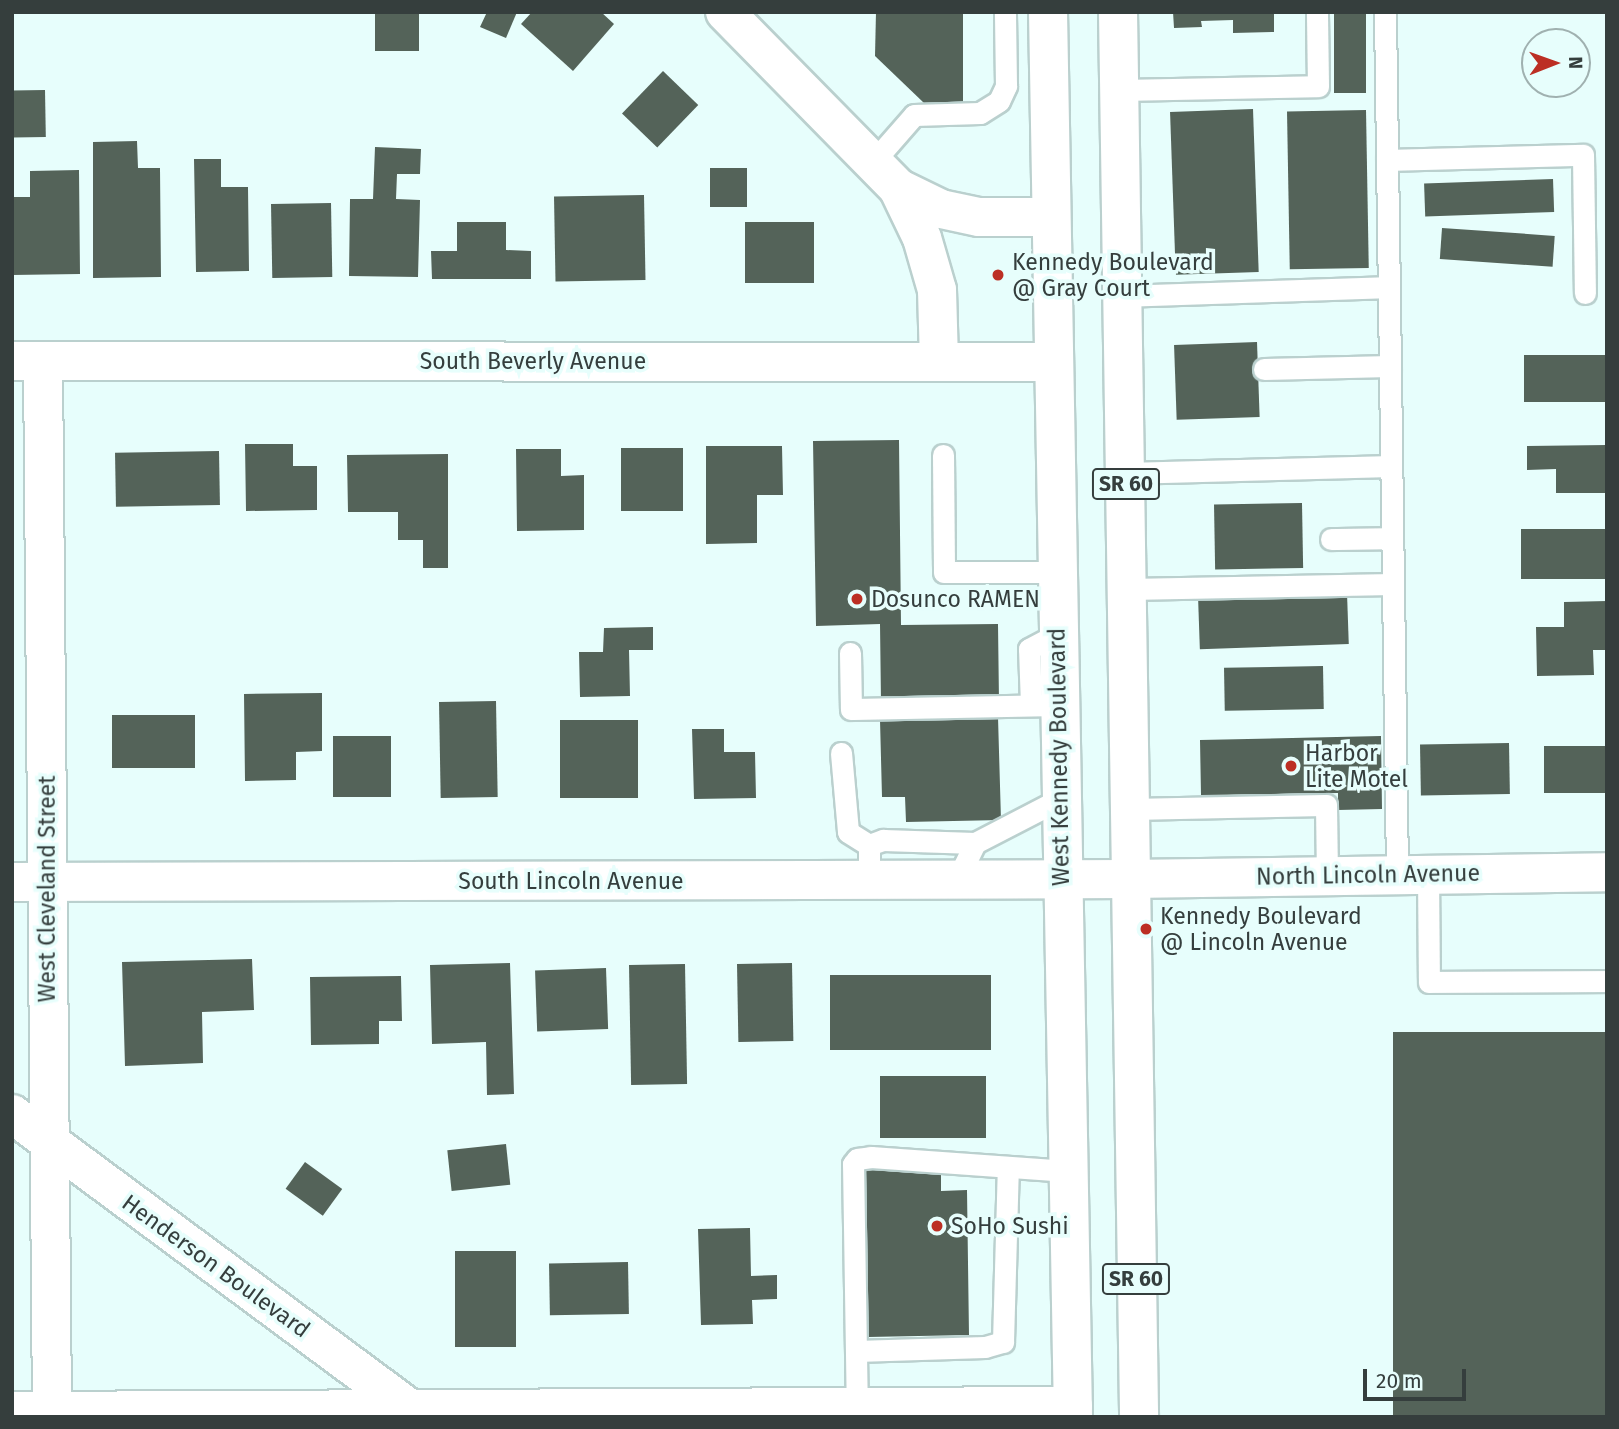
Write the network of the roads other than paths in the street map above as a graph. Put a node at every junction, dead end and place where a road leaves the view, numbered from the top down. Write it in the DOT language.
graph roads {
  1 [pos="725,12"];
  2 [pos="1005,12"];
  3 [pos="1048,12"];
  4 [pos="1118,12"];
  5 [pos="1317,12"];
  6 [pos="1385,12"];
  7 [pos="1118,90"];
  8 [pos="1387,160"];
  9 [pos="885,175"];
  10 [pos="1051,217"];
  11 [pos="1390,287"];
  12 [pos="1585,293"];
  13 [pos="1123,296"];
  14 [pos="27,361"];
  15 [pos="939,362"];
  16 [pos="1053,362"];
  17 [pos="1390,366"];
  18 [pos="1264,369"];
  19 [pos="943,456"];
  20 [pos="1391,467"];
  21 [pos="1126,473"];
  22 [pos="1392,538"];
  23 [pos="1331,539"];
  24 [pos="1056,572"];
  25 [pos="1393,584"];
  26 [pos="1128,589"];
  27 [pos="850,653"];
  28 [pos="1045,705"];
  29 [pos="841,753"];
  30 [pos="1060,799"];
  31 [pos="1129,809"];
  32 [pos="975,843"];
  33 [pos="874,855"];
  34 [pos="1607,872"];
  35 [pos="1412,874"];
  36 [pos="1327,876"];
  37 [pos="1061,879"];
  38 [pos="1129,879"];
  39 [pos="957,880"];
  40 [pos="30,882"];
  41 [pos="1607,981"];
  42 [pos="12,1114"];
  43 [pos="49,1142"];
  44 [pos="1008,1167"];
  45 [pos="1068,1171"];
  46 [pos="856,1351"];
  47 [pos="12,1411"];
  48 [pos="1073,1411"];
  49 [pos="857,1412"];
  50 [pos="416,1413"];
  51 [pos="52,1414"];
  52 [pos="1139,1417"];
  1 -- 9 [label="street"];
  2 -- 9 [label="lane"];
  3 -- 10 [label="street, West Kennedy Boulevard / SR 60"];
  4 -- 7 [label="street, SR 60"];
  5 -- 7 [label="lane"];
  6 -- 8 [label="lane"];
  7 -- 13 [label="street, SR 60"];
  8 -- 11 [label="lane"];
  8 -- 12 [label="lane"];
  9 -- 10 [label="street"];
  9 -- 15 [label="street"];
  10 -- 16 [label="street, West Kennedy Boulevard / SR 60"];
  11 -- 13 [label="lane"];
  11 -- 17 [label="lane"];
  13 -- 21 [label="street, SR 60"];
  14 -- 15 [label="street, South Beverly Avenue"];
  14 -- 40 [label="street, West Cleveland Street"];
  15 -- 16 [label="street, South Beverly Avenue"];
  16 -- 24 [label="street, West Kennedy Boulevard / SR 60"];
  17 -- 18 [label="lane"];
  17 -- 20 [label="lane"];
  19 -- 24 [label="lane"];
  20 -- 21 [label="lane"];
  20 -- 22 [label="lane"];
  21 -- 26 [label="street, SR 60"];
  22 -- 23 [label="lane"];
  22 -- 25 [label="lane"];
  24 -- 28 [label="street, West Kennedy Boulevard / SR 60"];
  25 -- 26 [label="lane"];
  25 -- 35 [label="lane"];
  26 -- 31 [label="street, SR 60"];
  27 -- 28 [label="lane"];
  28 -- 30 [label="street, West Kennedy Boulevard / SR 60"];
  29 -- 33 [label="lane"];
  30 -- 32 [label="lane"];
  30 -- 37 [label="street, West Kennedy Boulevard / SR 60"];
  31 -- 36 [label="lane"];
  31 -- 38 [label="street, SR 60"];
  32 -- 33 [label="lane"];
  32 -- 39 [label="lane"];
  33 -- 39 [label="street, South Lincoln Avenue"];
  33 -- 40 [label="street, South Lincoln Avenue"];
  34 -- 35 [label="street, North Lincoln Avenue"];
  35 -- 36 [label="street, North Lincoln Avenue"];
  35 -- 41 [label="lane"];
  36 -- 38 [label="street, North Lincoln Avenue"];
  37 -- 38 [label="street, South Lincoln Avenue"];
  37 -- 39 [label="street, South Lincoln Avenue"];
  37 -- 45 [label="street, West Kennedy Boulevard / SR 60"];
  38 -- 52 [label="street, SR 60"];
  40 -- 43 [label="street, West Cleveland Street"];
  42 -- 43 [label="street, Henderson Boulevard"];
  43 -- 50 [label="street, Henderson Boulevard"];
  43 -- 51 [label="street, West Cleveland Street"];
  44 -- 45 [label="lane"];
  44 -- 46 [label="lane"];
  44 -- 46 [label="lane"];
  45 -- 48 [label="street, West Kennedy Boulevard / SR 60"];
  46 -- 49 [label="lane"];
  47 -- 51 [label="street"];
  48 -- 49 [label="street"];
  49 -- 50 [label="street"];
  50 -- 51 [label="street"];
}
